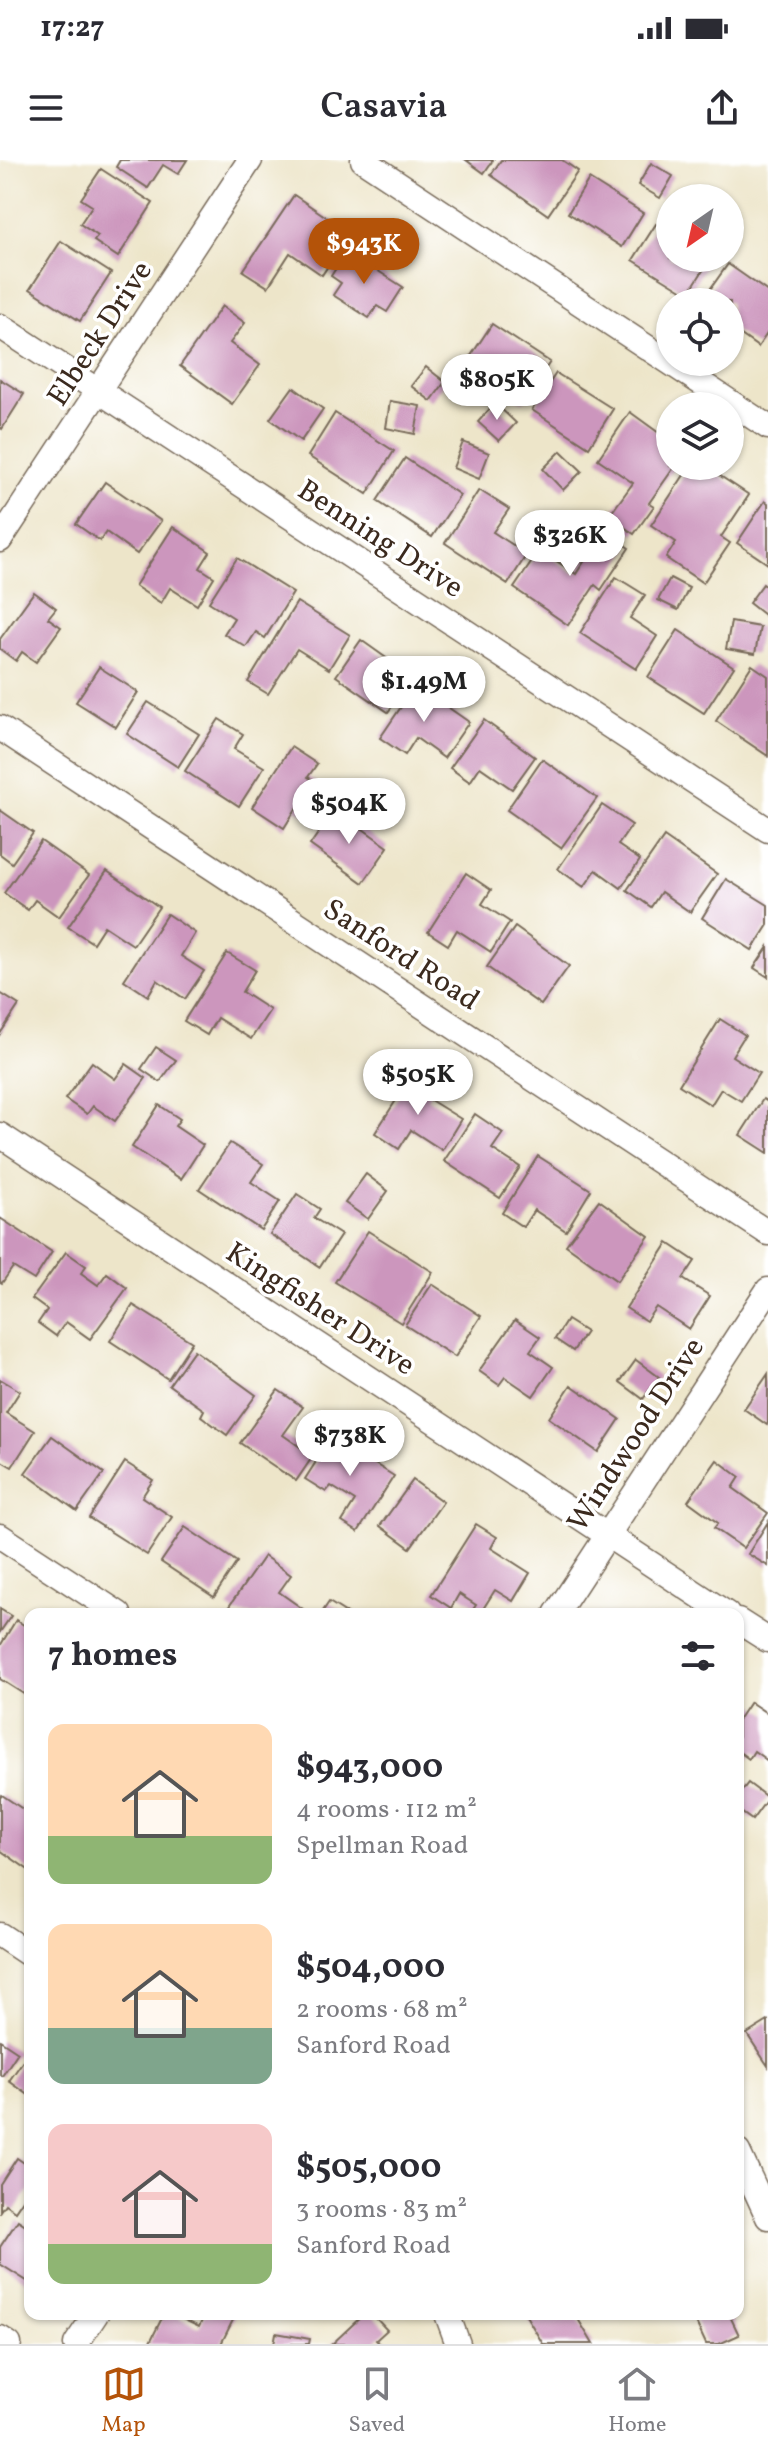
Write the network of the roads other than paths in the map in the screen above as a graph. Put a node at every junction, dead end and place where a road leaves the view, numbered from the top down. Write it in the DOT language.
graph roads {
  1 [pos="250,160"];
  2 [pos="363,160"];
  3 [pos="0,326"];
  4 [pos="100,391"];
  5 [pos="768,427"];
  6 [pos="0,540"];
  7 [pos="0,728"];
  8 [pos="768,830"];
  9 [pos="0,1135"];
  10 [pos="768,1233"];
  11 [pos="768,1290"];
  12 [pos="607,1535"];
  13 [pos="0,1536"];
  14 [pos="110,1608"];
  15 [pos="560,1608"];
  16 [pos="718,1608"];
  17 [pos="744,1625"];
  18 [pos="768,1640"];
  19 [pos="0,1935"];
  20 [pos="24,1951"];
  21 [pos="744,2165"];
  22 [pos="768,2217"];
  23 [pos="92,2320"];
  24 [pos="449,2320"];
  25 [pos="0,2338"];
  26 [pos="9,2344"];
  27 [pos="76,2344"];
  28 [pos="458,2344"];
  1 -- 4 [label="street, Elbeck Drive"];
  2 -- 5 [label="street"];
  3 -- 4 [label="street, Benning Drive"];
  4 -- 6 [label="street, Elbeck Drive"];
  4 -- 8 [label="street, Benning Drive"];
  7 -- 10 [label="street, Sanford Road"];
  9 -- 12 [label="street, Kingfisher Drive"];
  11 -- 12 [label="street, Windwood Drive"];
  12 -- 15 [label="street, Windwood Drive"];
  12 -- 16 [label="street, Kingfisher Drive"];
  13 -- 14 [label="street"];
  17 -- 18 [label="street"];
  19 -- 20 [label="street"];
  21 -- 22 [label="street"];
  23 -- 27 [label="street"];
  24 -- 28 [label="street"];
  25 -- 26 [label="street"];
}
